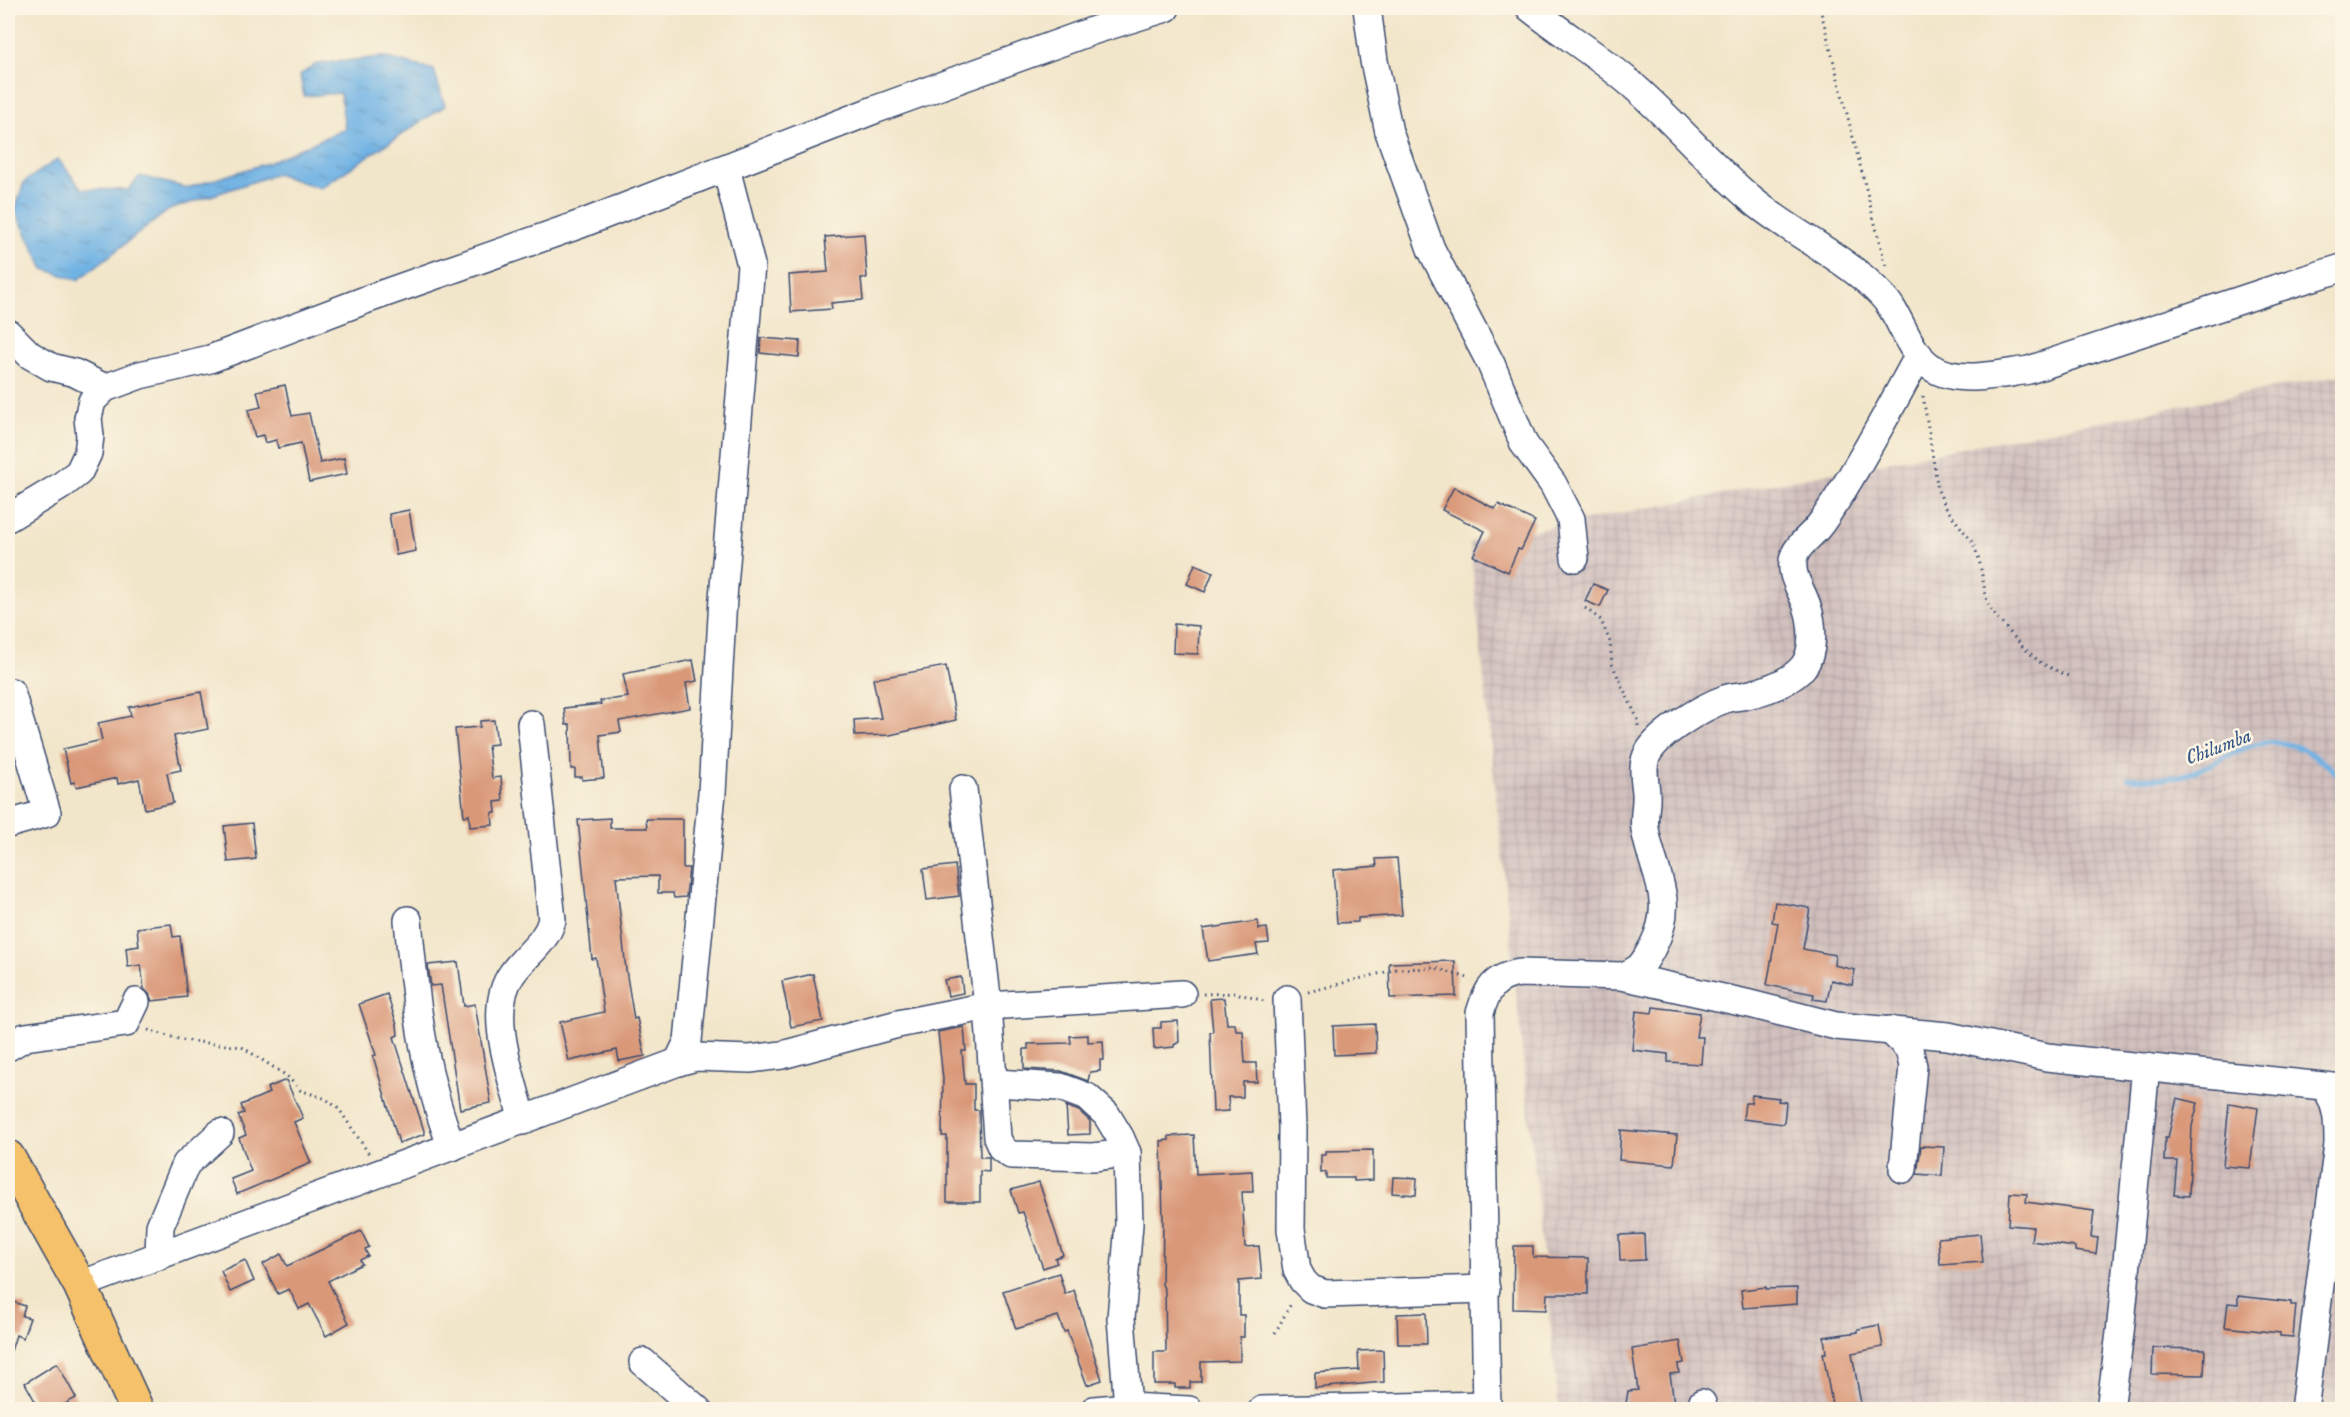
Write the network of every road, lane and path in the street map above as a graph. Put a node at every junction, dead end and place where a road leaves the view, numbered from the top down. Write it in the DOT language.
graph roads {
  1 [pos="1166,8"];
  2 [pos="1367,8"];
  3 [pos="1530,8"];
  4 [pos="1820,8"];
  5 [pos="726,168"];
  6 [pos="1886,267"];
  7 [pos="2343,268"];
  8 [pos="8,333"];
  9 [pos="1918,355"];
  10 [pos="105,388"];
  11 [pos="8,518"];
  12 [pos="1575,558"];
  13 [pos="1585,608"];
  14 [pos="2068,676"];
  15 [pos="11,692"];
  16 [pos="531,724"];
  17 [pos="1644,766"];
  18 [pos="963,789"];
  19 [pos="8,824"];
  20 [pos="408,920"];
  21 [pos="1622,976"];
  22 [pos="1493,984"];
  23 [pos="1182,994"];
  24 [pos="1287,999"];
  25 [pos="988,1006"];
  26 [pos="131,1013"];
  27 [pos="1890,1030"];
  28 [pos="8,1047"];
  29 [pos="678,1062"];
  30 [pos="2146,1067"];
  31 [pos="995,1083"];
  32 [pos="2334,1088"];
  33 [pos="523,1121"];
  34 [pos="220,1133"];
  35 [pos="452,1148"];
  36 [pos="1126,1153"];
  37 [pos="8,1157"];
  38 [pos="1903,1168"];
  39 [pos="381,1173"];
  40 [pos="159,1256"];
  41 [pos="1303,1281"];
  42 [pos="80,1285"];
  43 [pos="1486,1289"];
  44 [pos="1275,1333"];
  45 [pos="643,1362"];
  46 [pos="1128,1407"];
  47 [pos="1487,1407"];
  48 [pos="137,1410"];
  49 [pos="698,1410"];
  50 [pos="1094,1410"];
  51 [pos="1189,1410"];
  52 [pos="1262,1410"];
  53 [pos="2110,1410"];
  54 [pos="2304,1410"];
  1 -- 5 [label="street"];
  2 -- 12 [label="street"];
  3 -- 9 [label="street"];
  4 -- 6 [label="path"];
  5 -- 10 [label="street"];
  5 -- 29 [label="street"];
  7 -- 9 [label="street"];
  8 -- 10 [label="street"];
  9 -- 14 [label="path"];
  9 -- 17 [label="street"];
  10 -- 11 [label="street"];
  13 -- 17 [label="path"];
  15 -- 19 [label="street"];
  16 -- 33 [label="street"];
  17 -- 21 [label="street"];
  18 -- 25 [label="street"];
  20 -- 35 [label="street"];
  21 -- 22 [label="street"];
  21 -- 27 [label="street"];
  22 -- 24 [label="path"];
  22 -- 43 [label="street"];
  23 -- 24 [label="path"];
  23 -- 25 [label="street"];
  24 -- 41 [label="street"];
  25 -- 29 [label="street"];
  25 -- 31 [label="street"];
  26 -- 28 [label="street"];
  26 -- 39 [label="path"];
  27 -- 30 [label="street"];
  27 -- 38 [label="street"];
  29 -- 33 [label="street"];
  30 -- 32 [label="street"];
  30 -- 53 [label="street"];
  31 -- 36 [label="street"];
  31 -- 36 [label="street"];
  32 -- 54 [label="street"];
  33 -- 35 [label="street"];
  34 -- 40 [label="street"];
  35 -- 39 [label="street"];
  36 -- 46 [label="street"];
  37 -- 42 [label="main road"];
  39 -- 40 [label="street"];
  40 -- 42 [label="street"];
  41 -- 43 [label="street"];
  41 -- 44 [label="path"];
  42 -- 48 [label="main road"];
  43 -- 47 [label="street"];
  45 -- 49 [label="street"];
  46 -- 50 [label="street"];
  46 -- 51 [label="street"];
  47 -- 52 [label="street"];
}
